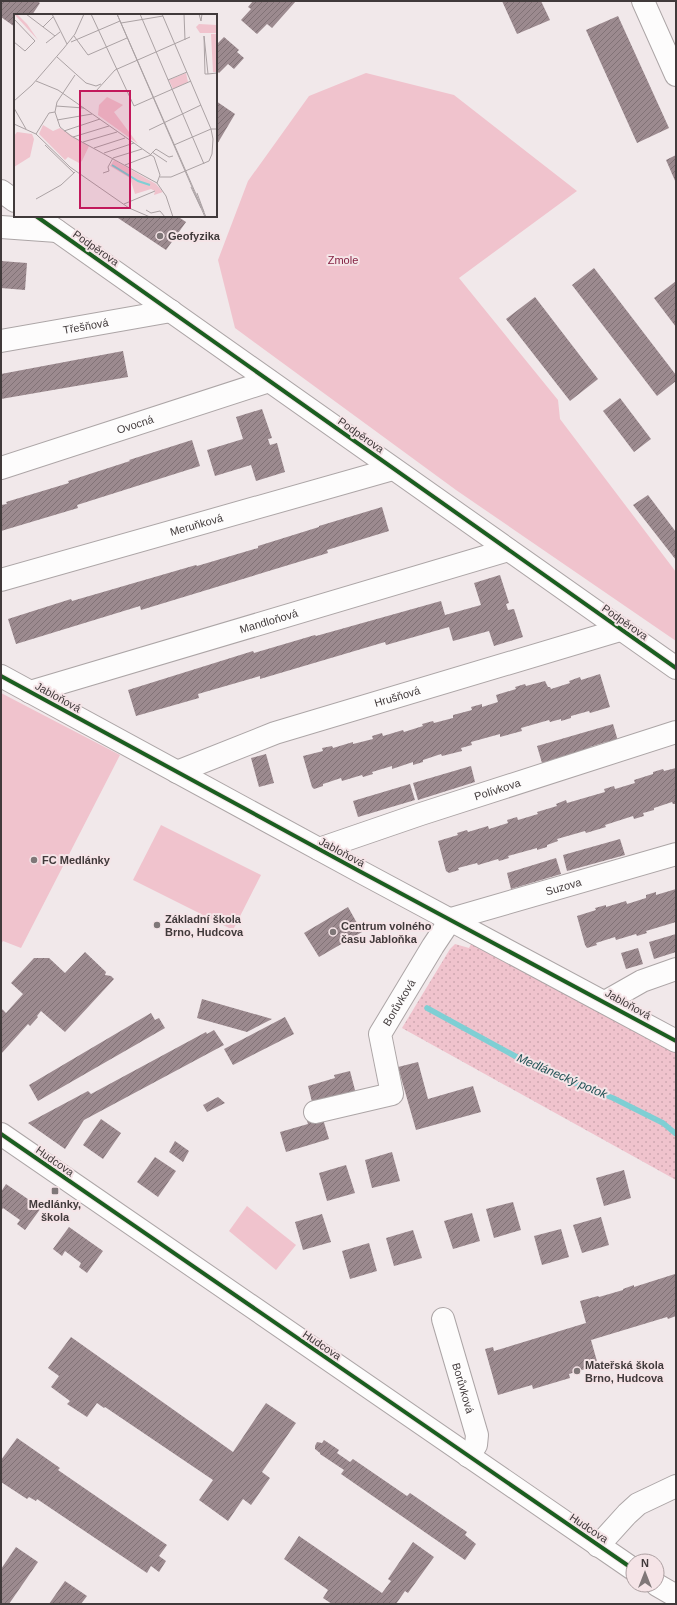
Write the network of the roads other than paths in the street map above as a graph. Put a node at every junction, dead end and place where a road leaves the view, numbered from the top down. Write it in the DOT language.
graph roads {
  1 [pos="643,1"];
  2 [pos="676,75"];
  3 [pos="1,191"];
  4 [pos="14,200"];
  5 [pos="37,217"];
  6 [pos="1,227"];
  7 [pos="57,231"];
  8 [pos="171,312"];
  9 [pos="1,341"];
  10 [pos="268,381"];
  11 [pos="1,468"];
  12 [pos="392,469"];
  13 [pos="508,550"];
  14 [pos="1,580"];
  15 [pos="620,630"];
  16 [pos="676,668"];
  17 [pos="1,676"];
  18 [pos="30,692"];
  19 [pos="676,732"];
  20 [pos="177,772"];
  21 [pos="319,849"];
  22 [pos="676,854"];
  23 [pos="451,919"];
  24 [pos="676,969"];
  25 [pos="605,1002"];
  26 [pos="676,1041"];
  27 [pos="315,1112"];
  28 [pos="1,1134"];
  29 [pos="443,1319"];
  30 [pos="468,1456"];
  31 [pos="676,1486"];
  32 [pos="598,1546"];
  33 [pos="625,1564"];
  34 [pos="665,1590"];
  35 [pos="676,1596"];
  1 -- 2 [label="street"];
  3 -- 4 [label="street"];
  5 -- 7 [label="street, Podpěrova"];
  6 -- 7 [label="street"];
  7 -- 8 [label="street, Podpěrova"];
  8 -- 9 [label="street, Třešňová"];
  8 -- 10 [label="street, Podpěrova"];
  10 -- 11 [label="street, Ovocná"];
  10 -- 12 [label="street, Podpěrova"];
  12 -- 13 [label="street, Podpěrova"];
  12 -- 14 [label="street, Meruňková"];
  13 -- 15 [label="street, Podpěrova"];
  13 -- 18 [label="street, Mandloňová"];
  15 -- 16 [label="street, Podpěrova"];
  15 -- 20 [label="street, Hrušňová"];
  17 -- 18 [label="street, Jabloňová"];
  18 -- 20 [label="street, Jabloňová"];
  19 -- 21 [label="street, Polívkova"];
  20 -- 21 [label="street, Jabloňová"];
  21 -- 23 [label="street, Jabloňová"];
  22 -- 23 [label="street, Suzova"];
  23 -- 25 [label="street, Jabloňová"];
  23 -- 27 [label="street, Borůvková"];
  24 -- 25 [label="street"];
  25 -- 26 [label="street, Jabloňová"];
  28 -- 30 [label="street, Hudcova"];
  29 -- 30 [label="street, Borůvková"];
  30 -- 32 [label="street, Hudcova"];
  31 -- 32 [label="street"];
  32 -- 33 [label="street, Hudcova"];
  34 -- 35 [label="street"];
}
